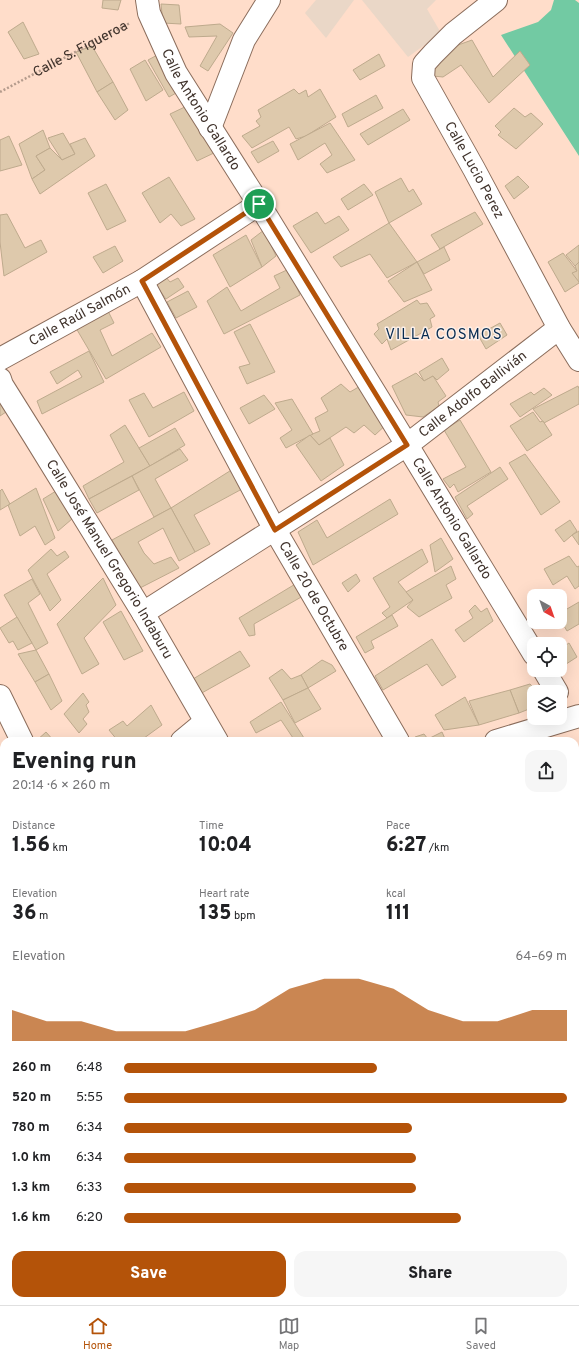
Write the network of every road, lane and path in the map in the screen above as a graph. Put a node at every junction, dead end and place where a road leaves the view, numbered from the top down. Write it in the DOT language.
graph roads {
  1 [pos="268,0"];
  2 [pos="496,0"];
  3 [pos="148,6"];
  4 [pos="0,92"];
  5 [pos="210,128"];
  6 [pos="259,204"];
  7 [pos="142,281"];
  8 [pos="559,328"];
  9 [pos="0,359"];
  10 [pos="579,360"];
  11 [pos="0,379"];
  12 [pos="407,445"];
  13 [pos="275,530"];
  14 [pos="143,613"];
  15 [pos="527,642"];
  16 [pos="0,696"];
  17 [pos="567,706"];
  18 [pos="576,717"];
  19 [pos="205,722"];
  20 [pos="20,737"];
  21 [pos="187,737"];
  22 [pos="214,737"];
  23 [pos="396,737"];
  24 [pos="509,737"];
  1 -- 5 [label="street"];
  2 -- 8 [label="street, Calle Lucio Perez"];
  3 -- 4 [label="path, Calle S. Figueroa"];
  3 -- 5 [label="street, Calle Antonio Gallardo"];
  5 -- 6 [label="street, Calle Antonio Gallardo"];
  6 -- 7 [label="street, Calle Raúl Salmón"];
  6 -- 12 [label="street, Calle Antonio Gallardo"];
  7 -- 9 [label="street, Calle Raúl Salmón"];
  7 -- 13 [label="street, Calle 20 de Octubre"];
  8 -- 10 [label="street, Calle Lucio Perez"];
  8 -- 12 [label="street, Calle Adolfo Ballivián"];
  11 -- 14 [label="street, Calle José Manuel Gregorio Indaburu"];
  12 -- 13 [label="street, Calle Adolfo Ballivián"];
  12 -- 15 [label="street, Calle Antonio Gallardo"];
  13 -- 14 [label="street, Calle Adolfo Ballivián"];
  13 -- 23 [label="street, Calle 20 de Octubre"];
  14 -- 19 [label="street, Calle José Manuel Gregorio Indaburu"];
  16 -- 20 [label="street"];
  17 -- 18 [label="street"];
  18 -- 24 [label="street"];
  19 -- 21 [label="street"];
  19 -- 22 [label="street, Calle José Manuel Gregorio Indaburu"];
}
